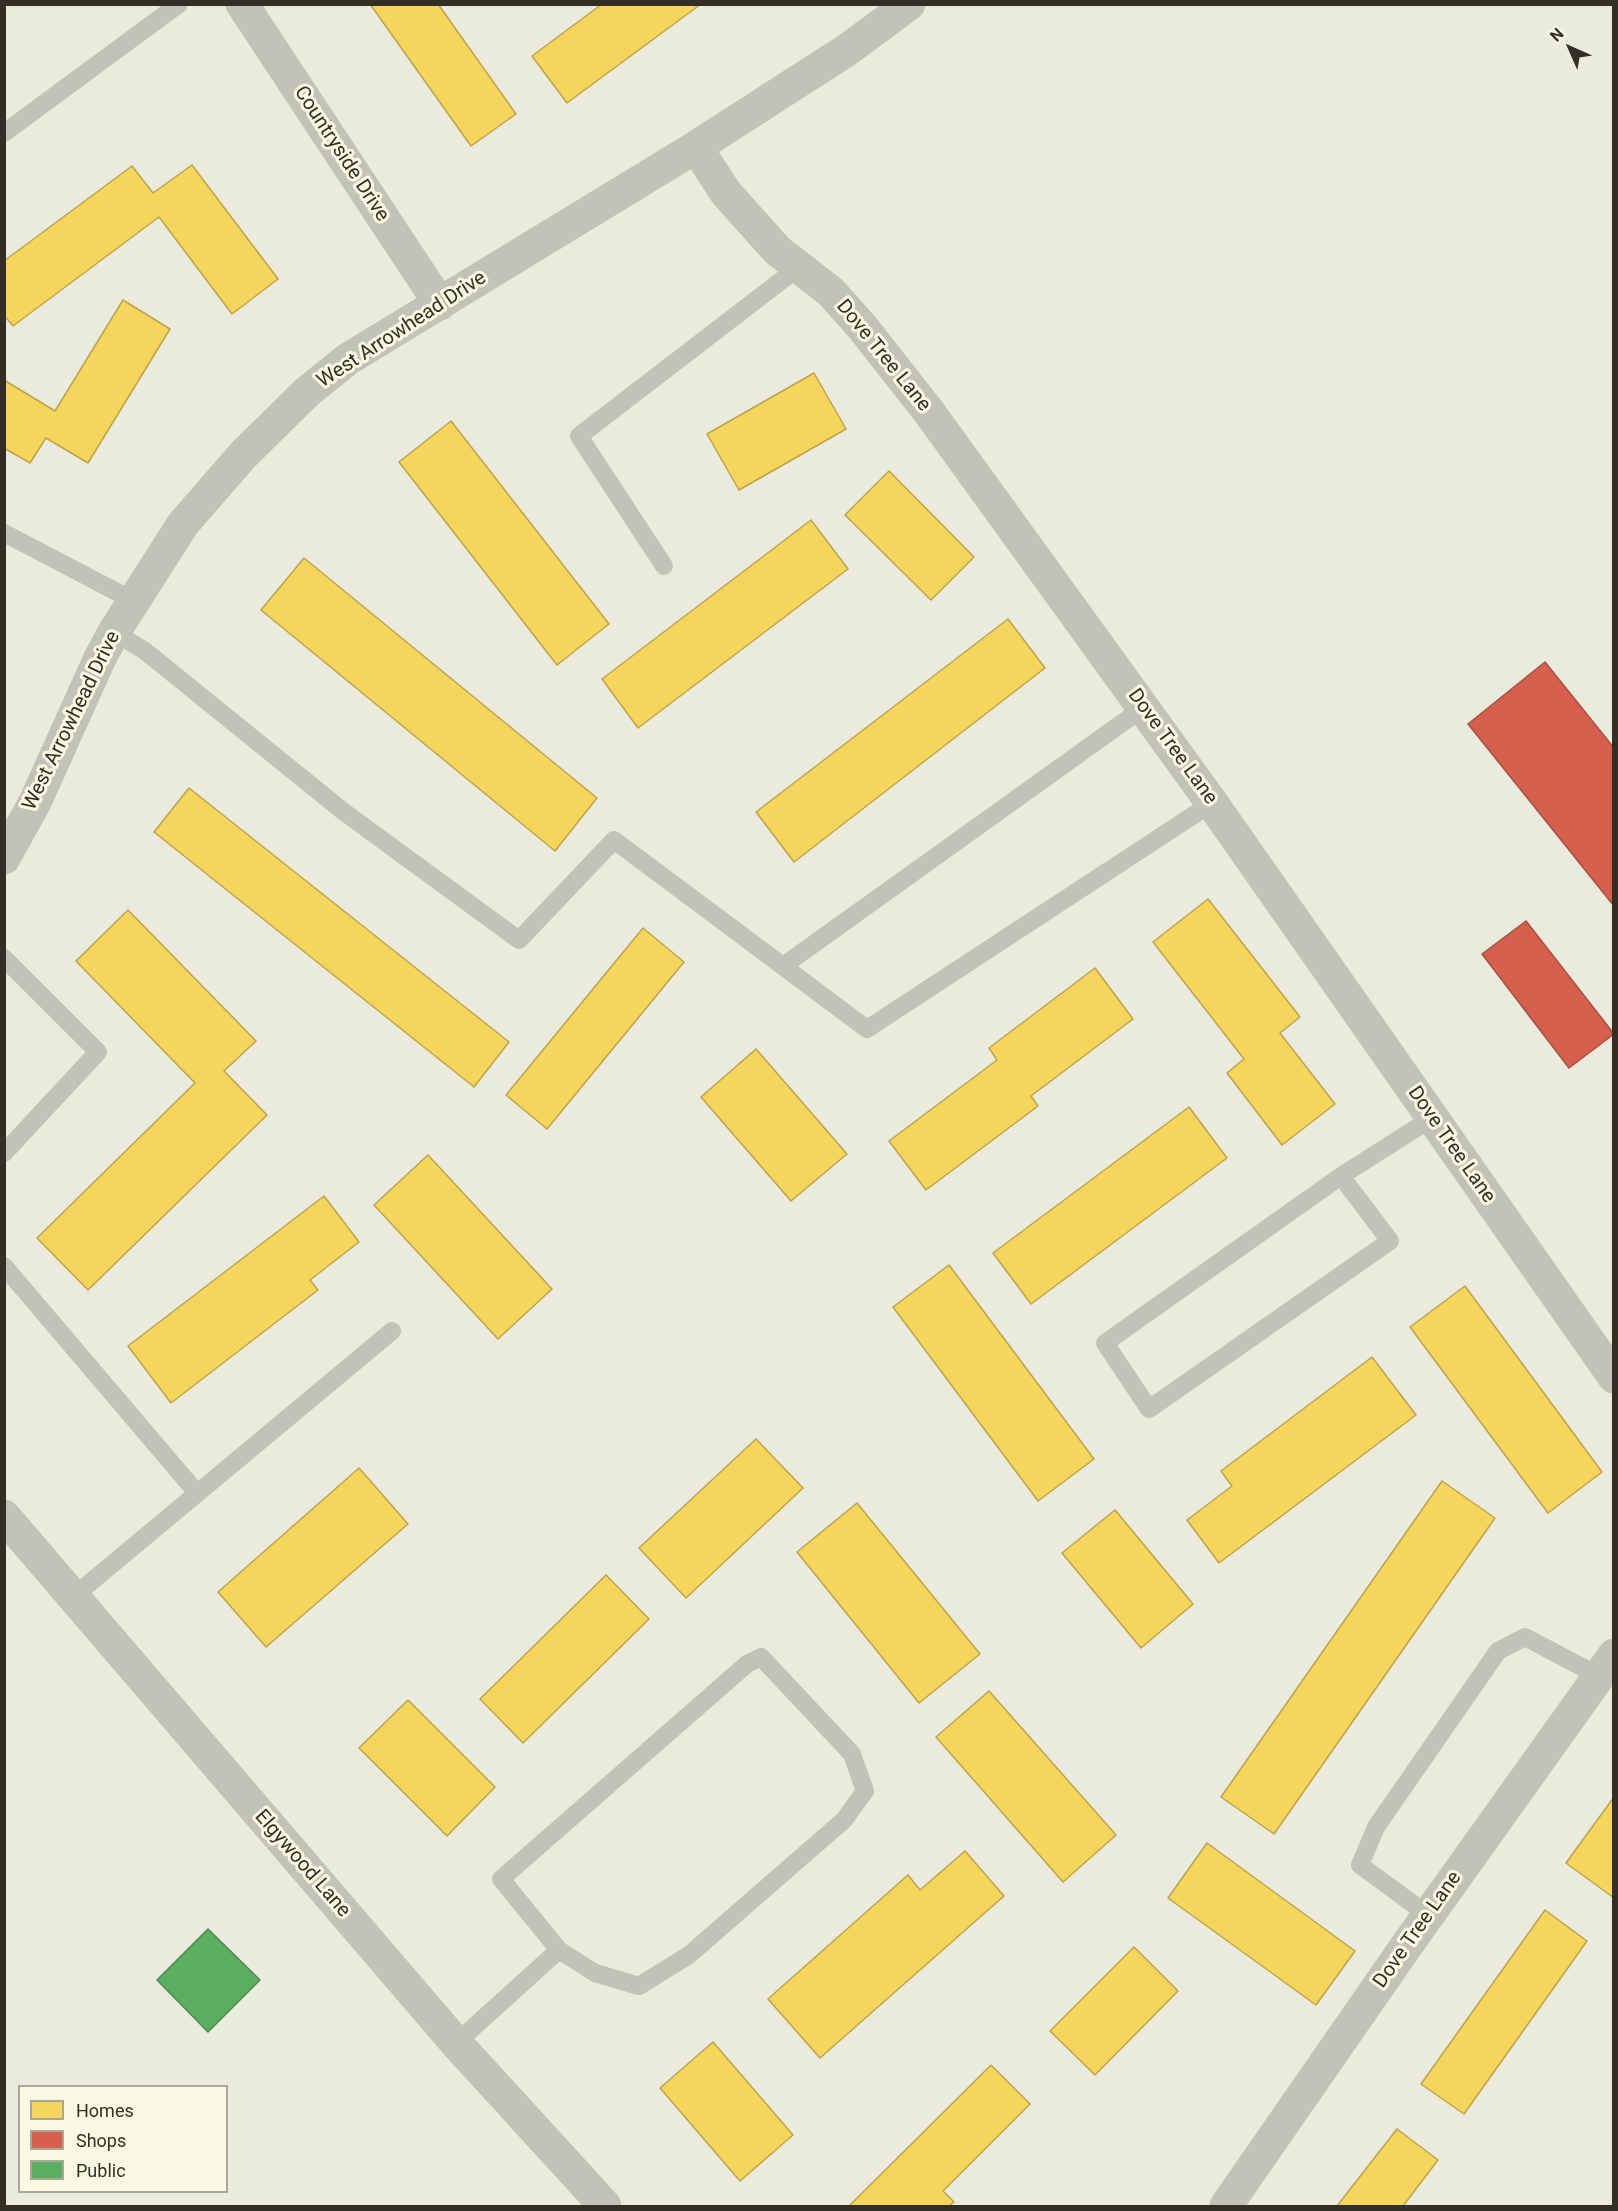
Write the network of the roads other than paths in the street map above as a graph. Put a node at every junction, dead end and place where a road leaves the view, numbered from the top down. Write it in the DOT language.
graph roads {
  1 [pos="179,4"];
  2 [pos="242,4"];
  3 [pos="909,4"];
  4 [pos="4,133"];
  5 [pos="696,147"];
  6 [pos="799,267"];
  7 [pos="440,304"];
  8 [pos="4,533"];
  9 [pos="664,566"];
  10 [pos="134,601"];
  11 [pos="114,632"];
  12 [pos="1143,708"];
  13 [pos="1212,803"];
  14 [pos="4,858"];
  15 [pos="4,958"];
  16 [pos="783,966"];
  17 [pos="1432,1118"];
  18 [pos="4,1153"];
  19 [pos="1341,1176"];
  20 [pos="4,1266"];
  21 [pos="392,1331"];
  22 [pos="1614,1377"];
  23 [pos="197,1493"];
  24 [pos="4,1516"];
  25 [pos="74,1596"];
  26 [pos="1606,1666"];
  27 [pos="1428,1915"];
  28 [pos="559,1950"];
  29 [pos="456,2043"];
  30 [pos="605,2206"];
  31 [pos="1226,2206"];
  1 -- 4 [label="lane"];
  2 -- 7 [label="street, Countryside Drive"];
  3 -- 5 [label="street, West Arrowhead Drive"];
  5 -- 6 [label="street, Dove Tree Lane"];
  5 -- 7 [label="street, West Arrowhead Drive"];
  6 -- 9 [label="lane"];
  6 -- 12 [label="street, Dove Tree Lane"];
  7 -- 10 [label="street, West Arrowhead Drive"];
  8 -- 10 [label="lane"];
  10 -- 11 [label="street, West Arrowhead Drive"];
  11 -- 14 [label="street, West Arrowhead Drive"];
  11 -- 16 [label="lane"];
  12 -- 13 [label="street, Dove Tree Lane"];
  12 -- 16 [label="lane"];
  13 -- 16 [label="lane"];
  13 -- 17 [label="street, Dove Tree Lane"];
  15 -- 18 [label="lane"];
  17 -- 19 [label="lane"];
  17 -- 22 [label="street, Dove Tree Lane"];
  19 -- 19 [label="lane"];
  20 -- 23 [label="lane"];
  21 -- 23 [label="lane"];
  23 -- 25 [label="lane"];
  24 -- 25 [label="street, Elgywood Lane"];
  25 -- 29 [label="street, Elgywood Lane"];
  26 -- 27 [label="street, Dove Tree Lane"];
  26 -- 27 [label="lane"];
  27 -- 31 [label="street, Dove Tree Lane"];
  28 -- 28 [label="lane"];
  28 -- 29 [label="lane"];
  29 -- 30 [label="street, Elgywood Lane"];
}
